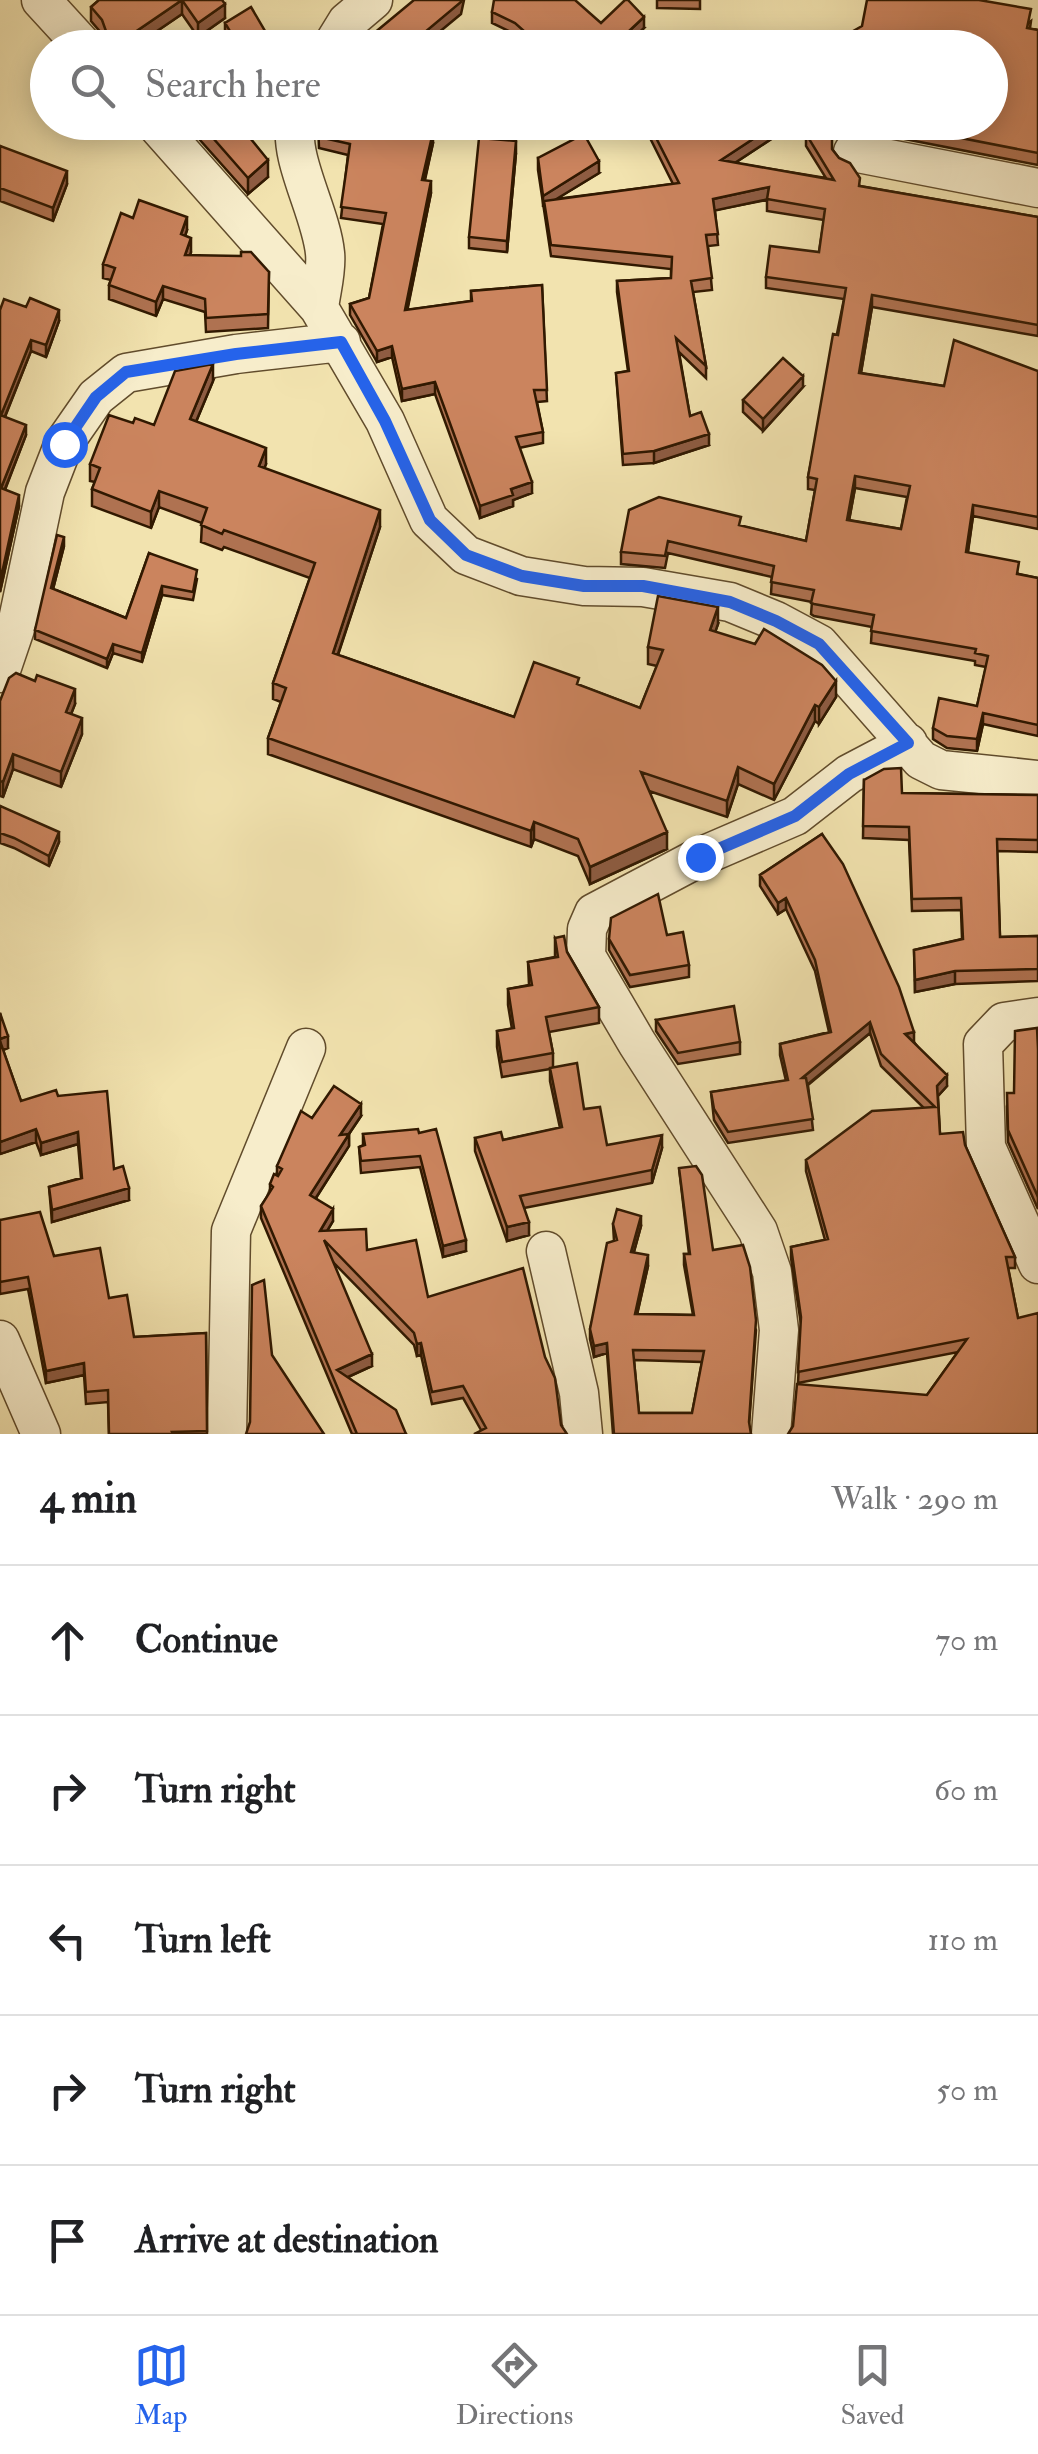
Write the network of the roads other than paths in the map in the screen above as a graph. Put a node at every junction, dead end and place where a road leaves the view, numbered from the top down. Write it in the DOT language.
graph roads {
  1 [pos="41,0"];
  2 [pos="373,0"];
  3 [pos="68,30"];
  4 [pos="342,30"];
  5 [pos="170,140"];
  6 [pos="292,140"];
  7 [pos="853,152"];
  8 [pos="1038,188"];
  9 [pos="318,308"];
  10 [pos="341,342"];
  11 [pos="0,673"];
  12 [pos="908,743"];
  13 [pos="1038,780"];
  14 [pos="1038,1017"];
  15 [pos="306,1048"];
  16 [pos="546,1252"];
  17 [pos="1038,1264"];
  18 [pos="0,1340"];
  19 [pos="41,1434"];
  20 [pos="227,1434"];
  21 [pos="583,1434"];
  22 [pos="770,1434"];
  1 -- 3 [label="street"];
  2 -- 4 [label="street"];
  5 -- 9 [label="street"];
  6 -- 9 [label="street"];
  7 -- 8 [label="street"];
  9 -- 10 [label="street"];
  10 -- 11 [label="street"];
  10 -- 12 [label="street"];
  12 -- 13 [label="street"];
  12 -- 22 [label="street"];
  14 -- 17 [label="street"];
  15 -- 20 [label="street"];
  16 -- 21 [label="street"];
  18 -- 19 [label="street"];
}
